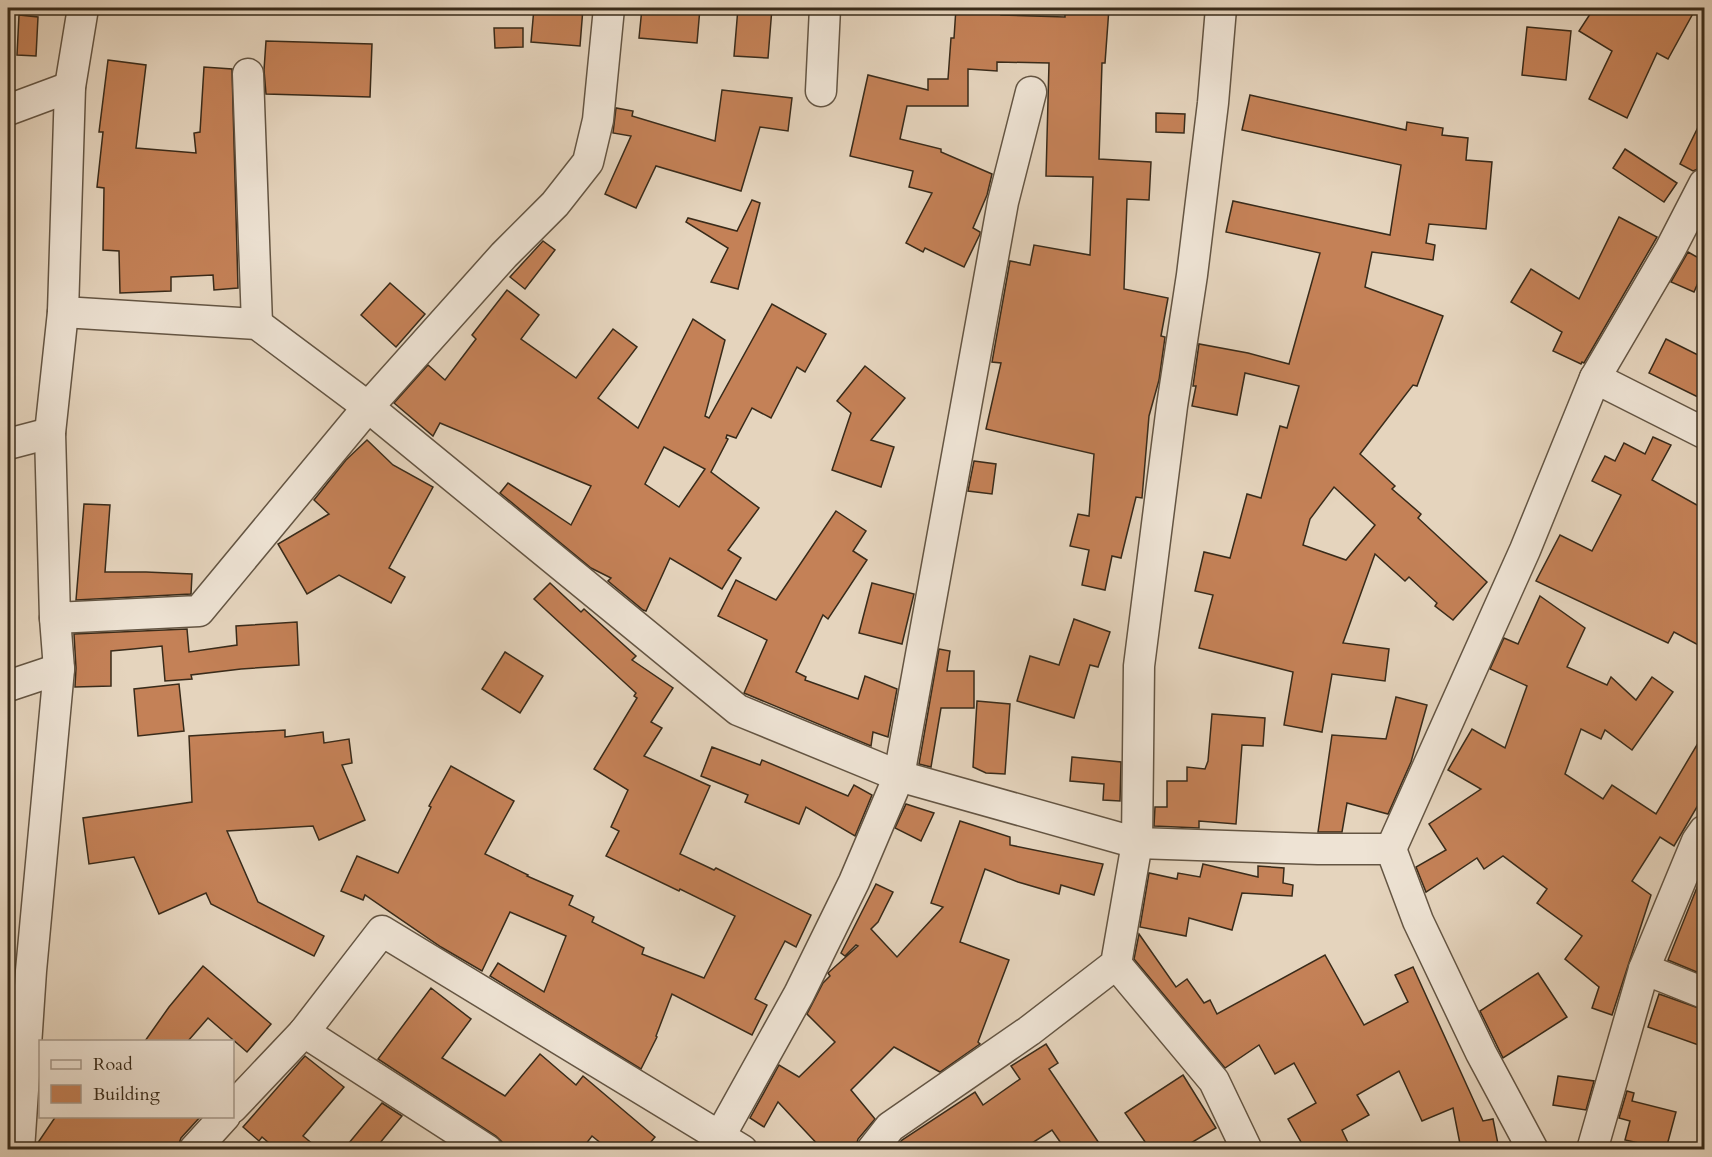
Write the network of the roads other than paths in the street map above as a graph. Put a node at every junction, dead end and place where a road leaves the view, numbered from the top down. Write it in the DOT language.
graph roads {
  1 [pos="83,8"];
  2 [pos="609,8"];
  3 [pos="825,8"];
  4 [pos="1221,8"];
  5 [pos="248,74"];
  6 [pos="70,87"];
  7 [pos="821,91"];
  8 [pos="1030,92"];
  9 [pos="8,110"];
  10 [pos="1704,184"];
  11 [pos="63,312"];
  12 [pos="257,324"];
  13 [pos="1595,378"];
  14 [pos="368,407"];
  15 [pos="50,433"];
  16 [pos="1704,433"];
  17 [pos="8,444"];
  18 [pos="55,618"];
  19 [pos="59,669"];
  20 [pos="8,686"];
  21 [pos="899,776"];
  22 [pos="1704,831"];
  23 [pos="1137,843"];
  24 [pos="1391,849"];
  25 [pos="1116,964"];
  26 [pos="1644,969"];
  27 [pos="1704,993"];
  28 [pos="304,1032"];
  29 [pos="234,1106"];
  30 [pos="223,1118"];
  31 [pos="731,1143"];
  32 [pos="19,1149"];
  33 [pos="194,1149"];
  34 [pos="487,1149"];
  35 [pos="872,1149"];
  36 [pos="1247,1149"];
  37 [pos="1533,1149"];
  38 [pos="1592,1149"];
  1 -- 6 [label="street"];
  2 -- 14 [label="street"];
  3 -- 7 [label="street"];
  4 -- 23 [label="street"];
  5 -- 12 [label="street"];
  6 -- 9 [label="street"];
  6 -- 11 [label="street"];
  8 -- 21 [label="street"];
  10 -- 13 [label="street"];
  11 -- 12 [label="street"];
  11 -- 15 [label="street"];
  12 -- 14 [label="street"];
  13 -- 16 [label="street"];
  13 -- 24 [label="street"];
  14 -- 18 [label="street"];
  14 -- 21 [label="street"];
  15 -- 17 [label="street"];
  15 -- 18 [label="street"];
  18 -- 19 [label="street"];
  19 -- 20 [label="street"];
  19 -- 32 [label="street"];
  21 -- 23 [label="street"];
  21 -- 31 [label="street"];
  22 -- 26 [label="street"];
  23 -- 24 [label="street"];
  23 -- 25 [label="street"];
  24 -- 37 [label="street"];
  25 -- 35 [label="street"];
  25 -- 36 [label="street"];
  26 -- 27 [label="street"];
  26 -- 38 [label="street"];
  28 -- 29 [label="street"];
  28 -- 31 [label="street"];
  28 -- 34 [label="street"];
  30 -- 33 [label="street"];
}
